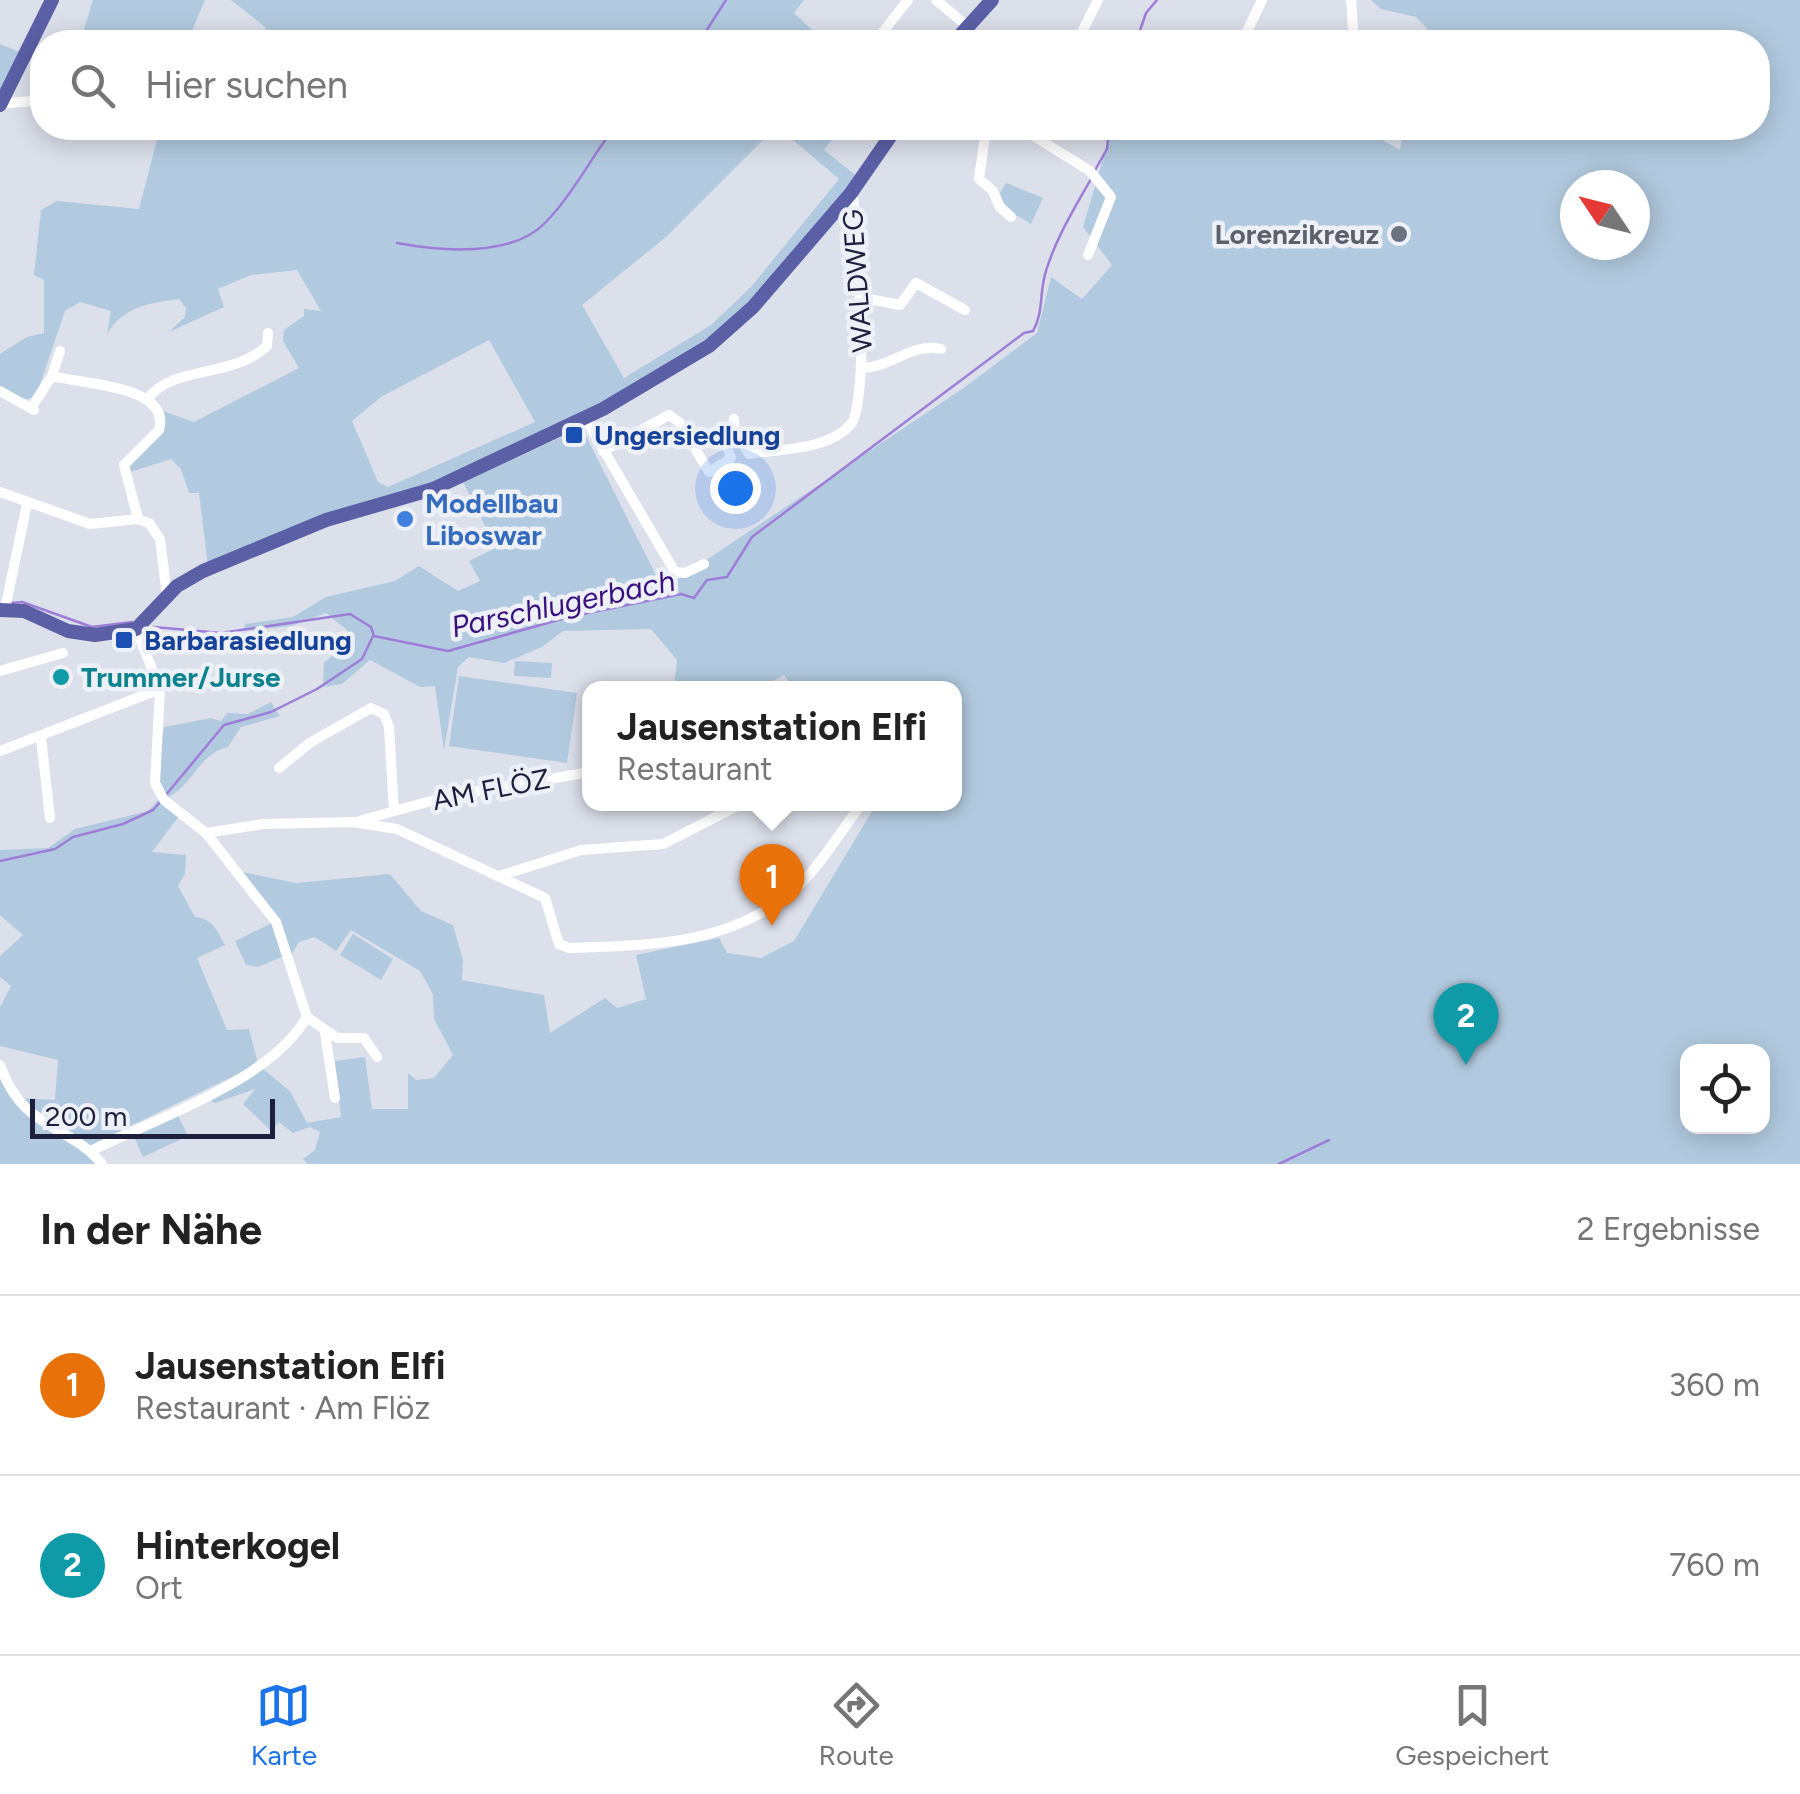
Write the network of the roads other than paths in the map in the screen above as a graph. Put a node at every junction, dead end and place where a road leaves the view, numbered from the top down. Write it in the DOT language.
graph roads {
  1 [pos="52,0"];
  2 [pos="908,0"];
  3 [pos="936,0"];
  4 [pos="992,0"];
  5 [pos="1098,0"];
  6 [pos="1262,0"];
  7 [pos="1351,0"];
  8 [pos="968,27"];
  9 [pos="37,30"];
  10 [pos="884,30"];
  11 [pos="965,30"];
  12 [pos="1083,30"];
  13 [pos="1248,30"];
  14 [pos="1353,30"];
  15 [pos="30,44"];
  16 [pos="30,101"];
  17 [pos="0,104"];
  18 [pos="888,140"];
  19 [pos="984,140"];
  20 [pos="1039,140"];
  21 [pos="851,194"];
  22 [pos="1011,218"];
  23 [pos="1088,255"];
  24 [pos="859,297"];
  25 [pos="965,310"];
  26 [pos="268,333"];
  27 [pos="941,349"];
  28 [pos="60,350"];
  29 [pos="863,368"];
  30 [pos="52,376"];
  31 [pos="0,391"];
  32 [pos="148,398"];
  33 [pos="586,418"];
  34 [pos="734,419"];
  35 [pos="723,434"];
  36 [pos="603,451"];
  37 [pos="0,492"];
  38 [pos="26,504"];
  39 [pos="138,519"];
  40 [pos="704,564"];
  41 [pos="167,596"];
  42 [pos="4,606"];
  43 [pos="136,629"];
  44 [pos="63,653"];
  45 [pos="0,672"];
  46 [pos="160,689"];
  47 [pos="41,738"];
  48 [pos="0,750"];
  49 [pos="279,768"];
  50 [pos="582,773"];
  51 [pos="394,811"];
  52 [pos="727,811"];
  53 [pos="857,811"];
  54 [pos="50,818"];
  55 [pos="353,822"];
  56 [pos="206,833"];
  57 [pos="498,876"];
  58 [pos="307,1018"];
  59 [pos="325,1033"];
  60 [pos="377,1057"];
  61 [pos="0,1065"];
  62 [pos="336,1098"];
  63 [pos="91,1151"];
  64 [pos="102,1164"];
  1 -- 9 [label="main road"];
  2 -- 10 [label="street"];
  3 -- 8 [label="street"];
  4 -- 8 [label="main road"];
  5 -- 12 [label="street"];
  6 -- 13 [label="street"];
  7 -- 14 [label="street"];
  8 -- 11 [label="main road"];
  15 -- 17 [label="main road"];
  16 -- 17 [label="street"];
  18 -- 21 [label="main road"];
  19 -- 22 [label="street"];
  20 -- 23 [label="street"];
  21 -- 24 [label="street, WALDWEG"];
  21 -- 33 [label="main road"];
  24 -- 25 [label="street"];
  24 -- 29 [label="street, WALDWEG"];
  26 -- 32 [label="street"];
  27 -- 29 [label="street, WALDWEG"];
  28 -- 30 [label="street"];
  29 -- 34 [label="street, WALDWEG"];
  30 -- 31 [label="street"];
  30 -- 32 [label="street"];
  32 -- 39 [label="street"];
  33 -- 36 [label="street"];
  33 -- 41 [label="main road"];
  35 -- 36 [label="street"];
  36 -- 40 [label="street"];
  37 -- 38 [label="street"];
  38 -- 39 [label="street"];
  38 -- 42 [label="street"];
  39 -- 41 [label="street"];
  41 -- 43 [label="main road"];
  42 -- 43 [label="main road"];
  43 -- 46 [label="street"];
  44 -- 45 [label="street"];
  46 -- 47 [label="street"];
  46 -- 56 [label="street"];
  47 -- 48 [label="street"];
  47 -- 54 [label="street"];
  49 -- 51 [label="street, AM FLÖZ"];
  50 -- 51 [label="street, AM FLÖZ"];
  51 -- 55 [label="street, AM FLÖZ"];
  52 -- 57 [label="street"];
  53 -- 57 [label="street, AM FLÖZ"];
  55 -- 56 [label="street"];
  55 -- 57 [label="street, AM FLÖZ"];
  56 -- 58 [label="street"];
  58 -- 59 [label="street"];
  58 -- 63 [label="street"];
  59 -- 60 [label="street"];
  59 -- 62 [label="street"];
  61 -- 63 [label="street"];
  63 -- 64 [label="street"];
}
